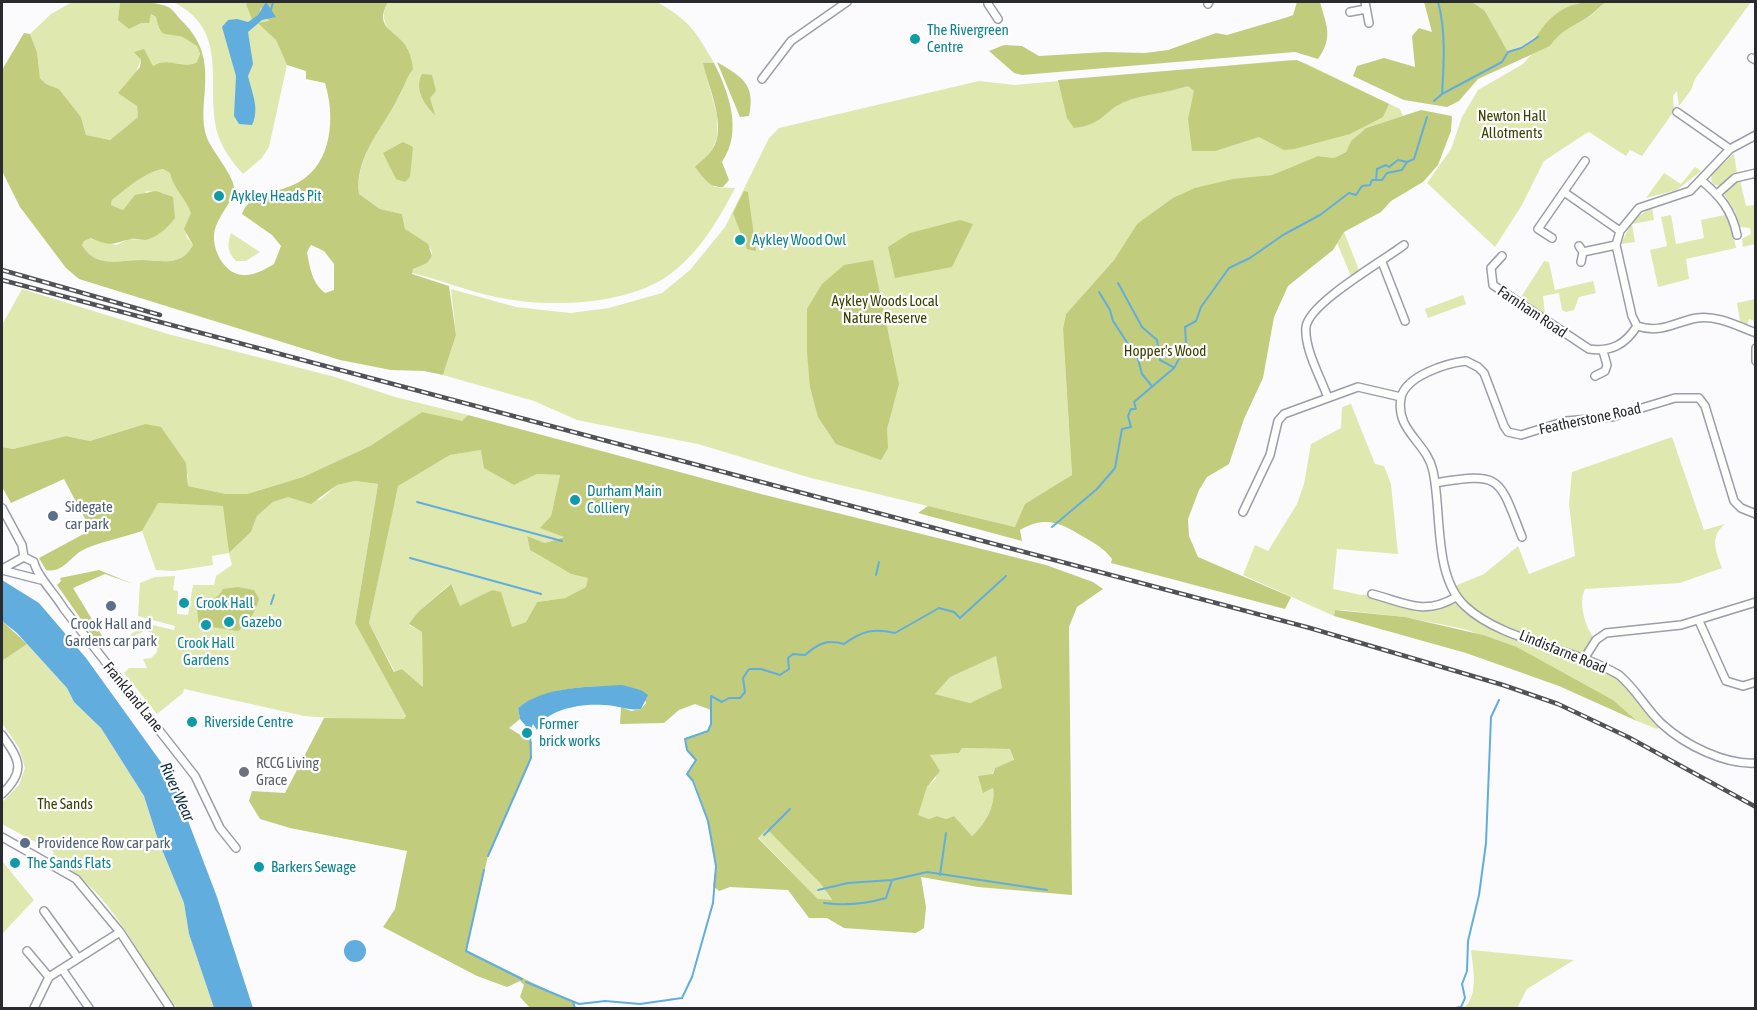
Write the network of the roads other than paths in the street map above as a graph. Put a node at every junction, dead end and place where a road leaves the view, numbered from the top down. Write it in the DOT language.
graph roads {
  1 [pos="847,2"];
  2 [pos="989,2"];
  3 [pos="1366,5"];
  4 [pos="1350,12"];
  5 [pos="998,19"];
  6 [pos="1369,23"];
  7 [pos="762,79"];
  8 [pos="1677,112"];
  9 [pos="1755,135"];
  10 [pos="1730,149"];
  11 [pos="1585,161"];
  12 [pos="1755,173"];
  13 [pos="1701,180"];
  14 [pos="1564,192"];
  15 [pos="1718,194"];
  16 [pos="1620,231"];
  17 [pos="1737,235"];
  18 [pos="1552,238"];
  19 [pos="1404,245"];
  20 [pos="1616,245"];
  21 [pos="1502,256"];
  22 [pos="1382,262"];
  23 [pos="1581,262"];
  24 [pos="1405,321"];
  25 [pos="1637,326"];
  26 [pos="1755,333"];
  27 [pos="1755,348"];
  28 [pos="1603,351"];
  29 [pos="1755,361"];
  30 [pos="1595,376"];
  31 [pos="1401,397"];
  32 [pos="1328,398"];
  33 [pos="1435,483"];
  34 [pos="2,508"];
  35 [pos="1243,512"];
  36 [pos="1755,514"];
  37 [pos="1522,537"];
  38 [pos="24,557"];
  39 [pos="16,562"];
  40 [pos="34,568"];
  41 [pos="2,569"];
  42 [pos="20,574"];
  43 [pos="29,575"];
  44 [pos="44,580"];
  45 [pos="1372,594"];
  46 [pos="1456,597"];
  47 [pos="1755,602"];
  48 [pos="1699,621"];
  49 [pos="1584,659"];
  50 [pos="1755,682"];
  51 [pos="2,735"];
  52 [pos="1755,763"];
  53 [pos="2,794"];
  54 [pos="2,837"];
  55 [pos="236,848"];
  56 [pos="44,911"];
  57 [pos="120,932"];
  58 [pos="27,951"];
  59 [pos="78,958"];
  60 [pos="62,969"];
  61 [pos="49,977"];
  62 [pos="34,1008"];
  63 [pos="89,1008"];
  64 [pos="170,1008"];
  1 -- 7 [label="street"];
  2 -- 5 [label="street"];
  3 -- 4 [label="street"];
  3 -- 6 [label="street"];
  8 -- 10 [label="street"];
  9 -- 10 [label="street"];
  10 -- 13 [label="street"];
  11 -- 14 [label="street"];
  12 -- 15 [label="street"];
  13 -- 15 [label="street"];
  13 -- 16 [label="street"];
  14 -- 16 [label="street"];
  14 -- 18 [label="street"];
  15 -- 17 [label="street"];
  16 -- 20 [label="street"];
  19 -- 22 [label="street"];
  20 -- 23 [label="street"];
  20 -- 25 [label="street"];
  21 -- 28 [label="street, Farnham Road"];
  22 -- 24 [label="street"];
  22 -- 32 [label="street"];
  25 -- 26 [label="street"];
  25 -- 28 [label="street"];
  27 -- 29 [label="street"];
  28 -- 30 [label="street"];
  31 -- 32 [label="street"];
  31 -- 33 [label="street"];
  31 -- 36 [label="street, Featherstone Road"];
  32 -- 35 [label="street"];
  33 -- 37 [label="street"];
  33 -- 46 [label="street"];
  34 -- 38 [label="street"];
  38 -- 39 [label="street"];
  38 -- 40 [label="street"];
  39 -- 41 [label="street"];
  39 -- 42 [label="street"];
  40 -- 43 [label="street"];
  40 -- 44 [label="street, Frankland Lane"];
  41 -- 42 [label="street"];
  42 -- 43 [label="street"];
  43 -- 44 [label="street"];
  44 -- 55 [label="street, Frankland Lane"];
  45 -- 46 [label="street"];
  46 -- 49 [label="street, Lindisfarne Road"];
  47 -- 48 [label="street"];
  48 -- 49 [label="street"];
  48 -- 50 [label="street"];
  49 -- 52 [label="street, Lindisfarne Road"];
  51 -- 53 [label="street"];
  54 -- 57 [label="street"];
  56 -- 59 [label="street"];
  57 -- 59 [label="street"];
  57 -- 64 [label="street"];
  58 -- 61 [label="street"];
  59 -- 60 [label="street"];
  60 -- 61 [label="street"];
  60 -- 63 [label="street"];
  61 -- 62 [label="street"];
}
